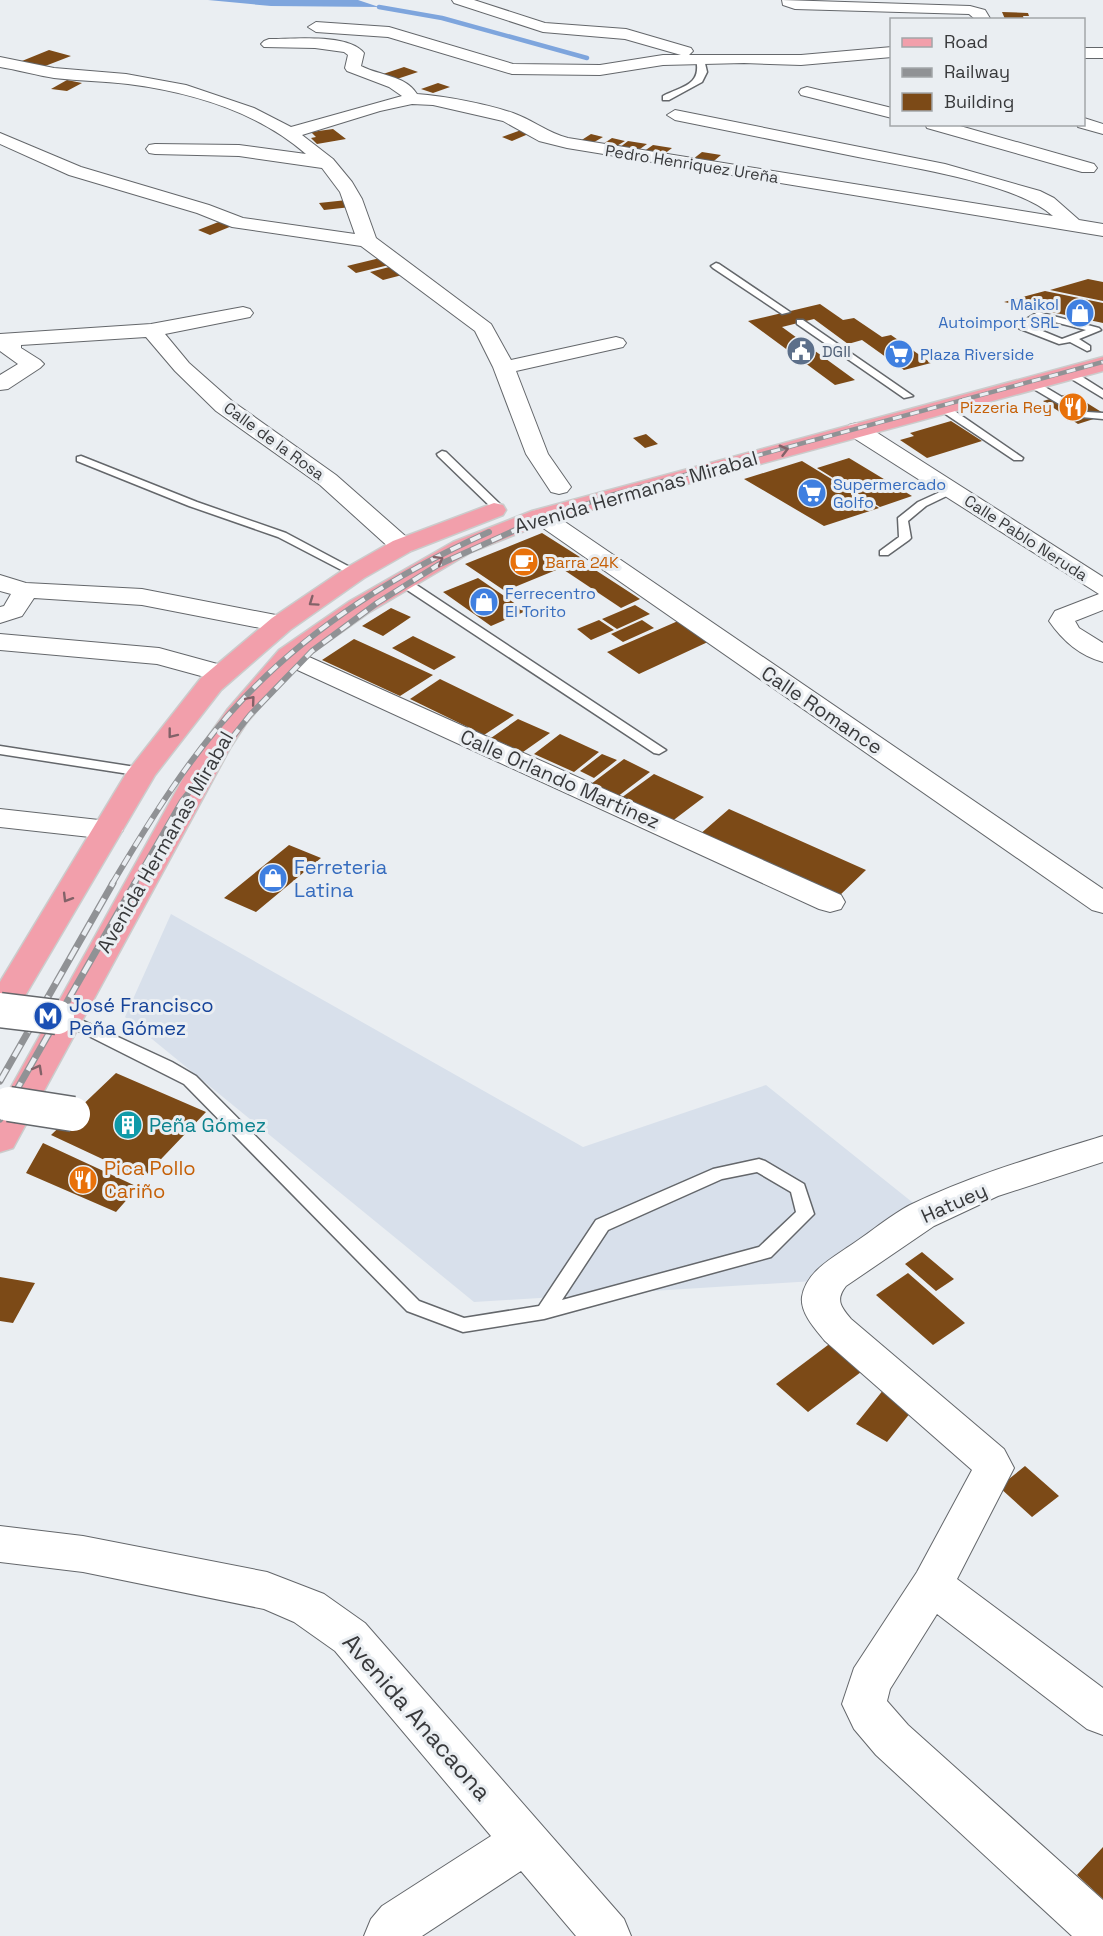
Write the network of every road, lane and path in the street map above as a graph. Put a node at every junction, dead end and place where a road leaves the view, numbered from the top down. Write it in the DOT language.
graph roads {
  1 [pos="459,0"];
  2 [pos="789,0"];
  3 [pos="561,12"];
  4 [pos="983,18"];
  5 [pos="316,27"];
  6 [pos="626,34"];
  7 [pos="269,44"];
  8 [pos="1085,53"];
  9 [pos="1103,53"];
  10 [pos="700,59"];
  11 [pos="722,59"];
  12 [pos="890,61"];
  13 [pos="0,62"];
  14 [pos="1085,62"];
  15 [pos="1103,63"];
  16 [pos="807,92"];
  17 [pos="666,98"];
  18 [pos="412,99"];
  19 [pos="889,111"];
  20 [pos="675,116"];
  21 [pos="1085,124"];
  22 [pos="940,126"];
  23 [pos="1103,129"];
  24 [pos="289,133"];
  25 [pos="0,138"];
  26 [pos="155,150"];
  27 [pos="328,164"];
  28 [pos="1088,168"];
  29 [pos="1072,224"];
  30 [pos="1103,230"];
  31 [pos="367,241"];
  32 [pos="716,266"];
  33 [pos="785,312"];
  34 [pos="800,322"];
  35 [pos="151,330"];
  36 [pos="253,336"];
  37 [pos="7,340"];
  38 [pos="616,343"];
  39 [pos="1091,349"];
  40 [pos="504,367"];
  41 [pos="1069,373"];
  42 [pos="1031,383"];
  43 [pos="0,384"];
  44 [pos="1103,395"];
  45 [pos="908,396"];
  46 [pos="942,407"];
  47 [pos="1103,416"];
  48 [pos="857,430"];
  49 [pos="442,454"];
  50 [pos="1018,458"];
  51 [pos="81,459"];
  52 [pos="559,487"];
  53 [pos="951,490"];
  54 [pos="498,508"];
  55 [pos="541,516"];
  56 [pos="402,546"];
  57 [pos="884,553"];
  58 [pos="355,573"];
  59 [pos="402,581"];
  60 [pos="0,582"];
  61 [pos="1103,588"];
  62 [pos="26,590"];
  63 [pos="1103,601"];
  64 [pos="0,615"];
  65 [pos="281,624"];
  66 [pos="0,642"];
  67 [pos="1103,654"];
  68 [pos="289,656"];
  69 [pos="223,674"];
  70 [pos="0,750"];
  71 [pos="659,750"];
  72 [pos="142,772"];
  73 [pos="0,818"];
  74 [pos="108,830"];
  75 [pos="830,902"];
  76 [pos="1103,903"];
  77 [pos="0,1010"];
  78 [pos="62,1018"];
  79 [pos="9,1104"];
  80 [pos="73,1114"];
  81 [pos="0,1139"];
  82 [pos="1103,1149"];
  83 [pos="544,1312"];
  84 [pos="0,1544"];
  85 [pos="932,1585"];
  86 [pos="1103,1714"];
  87 [pos="525,1841"];
  88 [pos="1103,1932"];
  89 [pos="388,1936"];
  90 [pos="607,1936"];
  1 -- 6 [label="street"];
  2 -- 4 [label="street"];
  3 -- 6 [label="street"];
  5 -- 10 [label="street"];
  6 -- 11 [label="street"];
  7 -- 18 [label="street"];
  8 -- 9 [label="street"];
  10 -- 11 [label="street"];
  10 -- 17 [label="lane"];
  11 -- 12 [label="street"];
  13 -- 24 [label="street"];
  14 -- 15 [label="street"];
  16 -- 19 [label="street"];
  18 -- 24 [label="street, Pedro Henriquez Ureña"];
  18 -- 29 [label="street, Pedro Henriquez Ureña"];
  20 -- 29 [label="street"];
  21 -- 23 [label="street"];
  22 -- 28 [label="street"];
  24 -- 27 [label="street"];
  25 -- 31 [label="street"];
  26 -- 27 [label="street"];
  27 -- 31 [label="street"];
  29 -- 30 [label="street, Pedro Henriquez Ureña"];
  31 -- 40 [label="street"];
  32 -- 33 [label="lane"];
  34 -- 45 [label="lane"];
  35 -- 36 [label="street"];
  35 -- 37 [label="street"];
  35 -- 56 [label="street, Calle de la Rosa"];
  37 -- 43 [label="street"];
  38 -- 40 [label="street"];
  39 -- 39 [label="lane"];
  39 -- 41 [label="main road, Avenida Hermanas Mirabal"];
  39 -- 45 [label="main road, Avenida Hermanas Mirabal"];
  40 -- 52 [label="street"];
  41 -- 42 [label="main road, Avenida Hermanas Mirabal"];
  41 -- 44 [label="lane"];
  42 -- 46 [label="main road, Avenida Hermanas Mirabal"];
  42 -- 47 [label="lane"];
  45 -- 52 [label="main road, Avenida Hermanas Mirabal"];
  46 -- 48 [label="main road, Avenida Hermanas Mirabal"];
  46 -- 50 [label="lane"];
  48 -- 53 [label="street, Calle Pablo Neruda"];
  55 -- 48 [label="main road, Avenida Hermanas Mirabal, one-way"];
  49 -- 54 [label="lane"];
  51 -- 58 [label="lane"];
  52 -- 54 [label="main road, Avenida Hermanas Mirabal"];
  53 -- 57 [label="lane"];
  53 -- 61 [label="street, Calle Pablo Neruda"];
  54 -- 56 [label="main road, Avenida Hermanas Mirabal"];
  59 -- 55 [label="main road, Avenida Hermanas Mirabal, one-way"];
  55 -- 76 [label="street, Calle Romance"];
  56 -- 58 [label="main road, Avenida Hermanas Mirabal"];
  58 -- 65 [label="main road, Avenida Hermanas Mirabal, one-way"];
  59 -- 68 [label="main road, Avenida Hermanas Mirabal"];
  59 -- 71 [label="lane"];
  60 -- 62 [label="street"];
  62 -- 64 [label="street"];
  62 -- 65 [label="street"];
  63 -- 67 [label="street"];
  65 -- 69 [label="main road, Avenida Hermanas Mirabal"];
  66 -- 69 [label="street"];
  68 -- 75 [label="street, Calle Orlando Martínez"];
  78 -- 68 [label="main road, Avenida Hermanas Mirabal, one-way"];
  69 -- 72 [label="main road, Avenida Hermanas Mirabal, one-way"];
  70 -- 72 [label="lane"];
  72 -- 74 [label="main road, Avenida Hermanas Mirabal"];
  73 -- 74 [label="street"];
  74 -- 77 [label="main road, Avenida Hermanas Mirabal, one-way"];
  77 -- 78 [label="street, bridge"];
  81 -- 78 [label="main road, Avenida Hermanas Mirabal, one-way"];
  78 -- 83 [label="lane"];
  79 -- 80 [label="street, bridge"];
  82 -- 85 [label="street, Hatuey"];
  83 -- 83 [label="lane"];
  84 -- 87 [label="street, Avenida Anacaona"];
  85 -- 86 [label="street"];
  85 -- 88 [label="street"];
  87 -- 89 [label="street"];
  87 -- 90 [label="street, Avenida Anacaona"];
}
